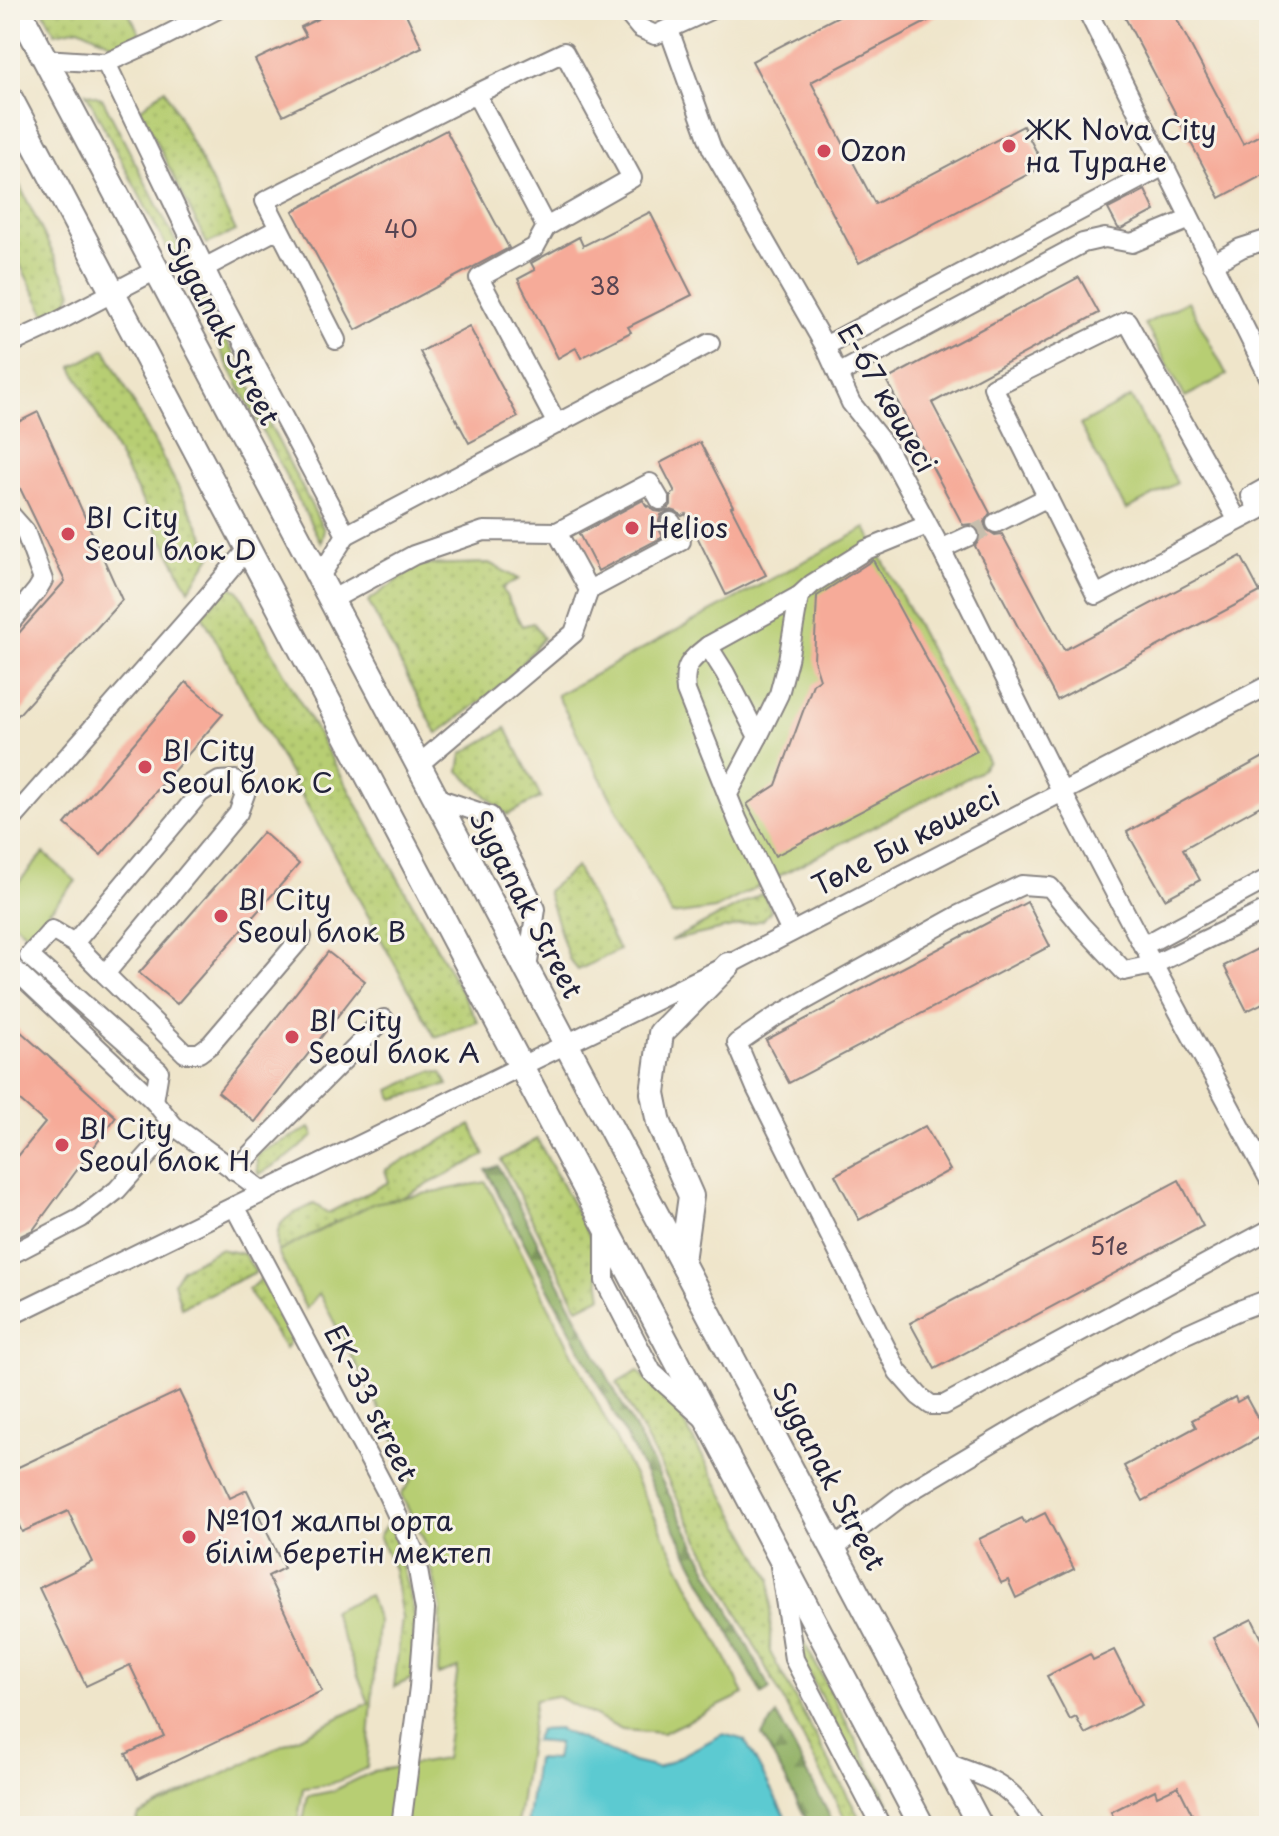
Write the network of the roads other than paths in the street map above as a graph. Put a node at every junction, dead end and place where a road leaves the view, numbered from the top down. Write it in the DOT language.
graph roads {
  1 [pos="19,10"];
  2 [pos="216,10"];
  3 [pos="625,10"];
  4 [pos="710,10"];
  5 [pos="1087,10"];
  6 [pos="669,30"];
  7 [pos="44,59"];
  8 [pos="106,63"];
  9 [pos="476,94"];
  10 [pos="10,98"];
  11 [pos="1164,166"];
  12 [pos="1190,219"];
  13 [pos="546,227"];
  14 [pos="278,229"];
  15 [pos="1267,246"];
  16 [pos="1212,264"];
  17 [pos="206,267"];
  18 [pos="156,270"];
  19 [pos="113,293"];
  20 [pos="336,340"];
  21 [pos="710,343"];
  22 [pos="10,344"];
  23 [pos="825,346"];
  24 [pos="838,374"];
  25 [pos="1269,377"];
  26 [pos="557,424"];
  27 [pos="1269,486"];
  28 [pos="1048,497"];
  29 [pos="660,500"];
  30 [pos="10,514"];
  31 [pos="1238,521"];
  32 [pos="671,522"];
  33 [pos="996,523"];
  34 [pos="927,525"];
  35 [pos="557,532"];
  36 [pos="346,535"];
  37 [pos="969,536"];
  38 [pos="248,548"];
  39 [pos="941,549"];
  40 [pos="325,589"];
  41 [pos="589,590"];
  42 [pos="799,596"];
  43 [pos="10,623"];
  44 [pos="708,646"];
  45 [pos="1269,685"];
  46 [pos="758,737"];
  47 [pos="418,765"];
  48 [pos="1062,792"];
  49 [pos="728,794"];
  50 [pos="437,798"];
  51 [pos="11,820"];
  52 [pos="1269,878"];
  53 [pos="1269,909"];
  54 [pos="791,932"];
  55 [pos="302,937"];
  56 [pos="74,943"];
  57 [pos="1143,946"];
  58 [pos="10,965"];
  59 [pos="728,965"];
  60 [pos="1153,965"];
  61 [pos="527,969"];
  62 [pos="105,974"];
  63 [pos="384,1019"];
  64 [pos="567,1043"];
  65 [pos="521,1066"];
  66 [pos="154,1101"];
  67 [pos="174,1126"];
  68 [pos="234,1171"];
  69 [pos="1269,1179"];
  70 [pos="264,1192"];
  71 [pos="235,1206"];
  72 [pos="1269,1230"];
  73 [pos="10,1255"];
  74 [pos="682,1261"];
  75 [pos="1269,1299"];
  76 [pos="10,1316"];
  77 [pos="833,1549"];
  78 [pos="777,1552"];
  79 [pos="947,1763"];
  80 [pos="401,1826"];
  81 [pos="881,1826"];
  82 [pos="922,1826"];
  83 [pos="980,1826"];
  84 [pos="1035,1826"];
  1 -- 7 [label="main road, Syganak Street"];
  2 -- 8 [label="street"];
  3 -- 6 [label="street"];
  4 -- 6 [label="street"];
  5 -- 11 [label="street"];
  6 -- 23 [label="street, Е-67 көшесі"];
  7 -- 8 [label="street"];
  7 -- 18 [label="main road, Syganak Street"];
  8 -- 17 [label="street"];
  9 -- 13 [label="street"];
  9 -- 13 [label="street"];
  9 -- 14 [label="street"];
  10 -- 19 [label="main road"];
  11 -- 12 [label="street"];
  11 -- 23 [label="street"];
  12 -- 16 [label="street"];
  12 -- 24 [label="street"];
  13 -- 26 [label="street"];
  14 -- 17 [label="street"];
  14 -- 20 [label="street"];
  15 -- 16 [label="street"];
  16 -- 25 [label="street"];
  17 -- 36 [label="street"];
  18 -- 19 [label="street"];
  18 -- 40 [label="main road, Syganak Street"];
  19 -- 22 [label="street"];
  19 -- 38 [label="main road"];
  21 -- 26 [label="street"];
  23 -- 24 [label="street, Е-67 көшесі"];
  24 -- 34 [label="street, Е-67 көшесі"];
  26 -- 36 [label="street"];
  27 -- 31 [label="street"];
  28 -- 31 [label="street"];
  28 -- 31 [label="street"];
  28 -- 33 [label="street"];
  29 -- 35 [label="street"];
  30 -- 43 [label="street"];
  32 -- 41 [label="street"];
  34 -- 39 [label="street, Е-67 көшесі"];
  34 -- 42 [label="street"];
  35 -- 40 [label="street"];
  35 -- 41 [label="street"];
  36 -- 40 [label="street"];
  37 -- 39 [label="street"];
  38 -- 51 [label="street"];
  38 -- 65 [label="main road"];
  39 -- 48 [label="street, Е-67 көшесі"];
  40 -- 47 [label="main road, Syganak Street"];
  41 -- 47 [label="street"];
  42 -- 44 [label="street"];
  42 -- 46 [label="street"];
  44 -- 46 [label="street"];
  44 -- 49 [label="street"];
  45 -- 48 [label="street, Төле Би көшесі"];
  46 -- 49 [label="street"];
  47 -- 50 [label="main road, Syganak Street"];
  48 -- 54 [label="street, Төле Би көшесі"];
  48 -- 57 [label="street, Е-67 көшесі"];
  49 -- 54 [label="street"];
  50 -- 61 [label="main road, Syganak Street"];
  50 -- 61 [label="street"];
  52 -- 57 [label="street"];
  53 -- 60 [label="street"];
  54 -- 59 [label="street, Төле Би көшесі"];
  55 -- 62 [label="street"];
  56 -- 62 [label="street"];
  56 -- 62 [label="street"];
  56 -- 66 [label="street"];
  57 -- 60 [label="street, Е-67 көшесі"];
  58 -- 66 [label="street"];
  59 -- 64 [label="street, Төле Би көшесі"];
  59 -- 74 [label="main road"];
  60 -- 69 [label="street, Е-67 көшесі"];
  60 -- 72 [label="street"];
  61 -- 64 [label="main road, Syganak Street"];
  63 -- 68 [label="street"];
  64 -- 65 [label="street, Төле Би көшесі"];
  64 -- 74 [label="main road, Syganak Street"];
  65 -- 70 [label="street"];
  65 -- 78 [label="main road"];
  66 -- 67 [label="street"];
  67 -- 68 [label="street"];
  67 -- 73 [label="street"];
  68 -- 70 [label="street"];
  70 -- 71 [label="street"];
  71 -- 76 [label="street"];
  71 -- 80 [label="street, EK-33 street"];
  74 -- 77 [label="main road, Syganak Street"];
  75 -- 77 [label="street"];
  77 -- 79 [label="main road, Syganak Street"];
  78 -- 81 [label="street"];
  78 -- 82 [label="main road"];
  79 -- 83 [label="main road, Syganak Street"];
  79 -- 84 [label="street"];
}
